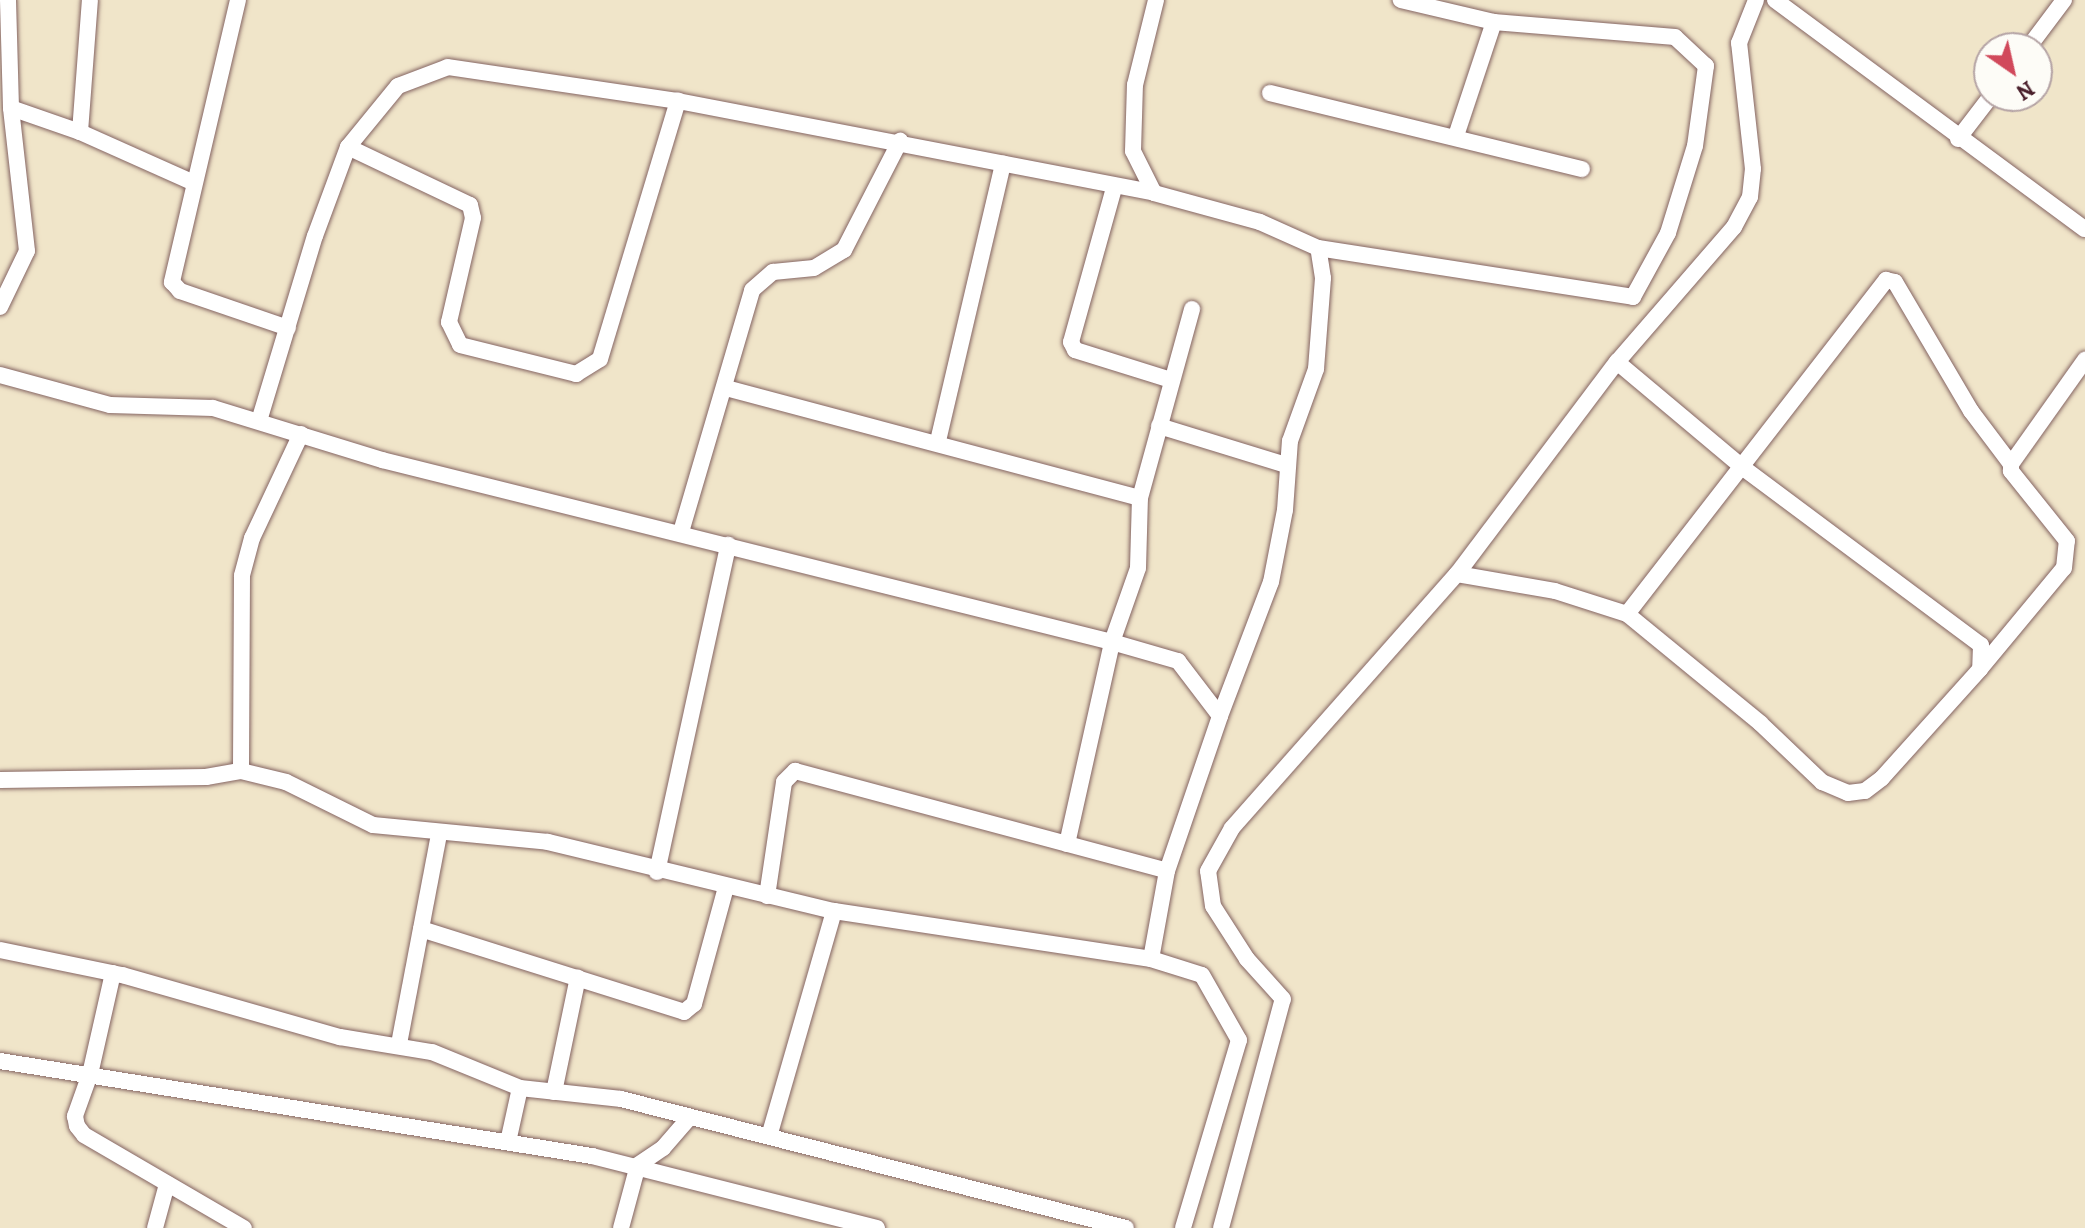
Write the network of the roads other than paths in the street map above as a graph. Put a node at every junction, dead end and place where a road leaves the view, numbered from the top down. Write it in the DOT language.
graph roads {
  1 [pos="8,0"];
  2 [pos="90,0"];
  3 [pos="238,0"];
  4 [pos="1156,0"];
  5 [pos="1401,0"];
  6 [pos="1756,0"];
  7 [pos="1775,0"];
  8 [pos="2064,0"];
  9 [pos="1494,22"];
  10 [pos="2040,32"];
  11 [pos="1270,93"];
  12 [pos="678,101"];
  13 [pos="11,108"];
  14 [pos="1979,112"];
  15 [pos="80,132"];
  16 [pos="1456,136"];
  17 [pos="1958,139"];
  18 [pos="900,141"];
  19 [pos="348,147"];
  20 [pos="1003,164"];
  21 [pos="1582,169"];
  22 [pos="194,183"];
  23 [pos="1114,188"];
  24 [pos="1154,193"];
  25 [pos="2085,229"];
  26 [pos="1318,248"];
  27 [pos="0,307"];
  28 [pos="1192,309"];
  29 [pos="288,328"];
  30 [pos="2085,360"];
  31 [pos="1617,362"];
  32 [pos="0,375"];
  33 [pos="1171,380"];
  34 [pos="726,388"];
  35 [pos="259,421"];
  36 [pos="1159,426"];
  37 [pos="301,434"];
  38 [pos="938,441"];
  39 [pos="2011,464"];
  40 [pos="1286,465"];
  41 [pos="1742,467"];
  42 [pos="1140,498"];
  43 [pos="681,532"];
  44 [pos="728,545"];
  45 [pos="2077,554"];
  46 [pos="1457,574"];
  47 [pos="1627,614"];
  48 [pos="1112,642"];
  49 [pos="1980,669"];
  50 [pos="1220,716"];
  51 [pos="241,771"];
  52 [pos="0,780"];
  53 [pos="439,834"];
  54 [pos="1067,844"];
  55 [pos="1167,871"];
  56 [pos="657,872"];
  57 [pos="726,887"];
  58 [pos="767,896"];
  59 [pos="834,911"];
  60 [pos="421,929"];
  61 [pos="0,950"];
  62 [pos="1151,959"];
  63 [pos="113,973"];
  64 [pos="578,977"];
  65 [pos="399,1044"];
  66 [pos="0,1061"];
  67 [pos="90,1074"];
  68 [pos="520,1088"];
  69 [pos="554,1092"];
  70 [pos="688,1119"];
  71 [pos="770,1133"];
  72 [pos="508,1142"];
  73 [pos="638,1165"];
  74 [pos="167,1184"];
  75 [pos="155,1228"];
  76 [pos="244,1228"];
  77 [pos="621,1228"];
  78 [pos="877,1228"];
  79 [pos="1126,1228"];
  80 [pos="1183,1228"];
  81 [pos="1221,1228"];
  1 -- 13 [label="street"];
  2 -- 15 [label="street"];
  3 -- 22 [label="street"];
  4 -- 24 [label="street"];
  5 -- 9 [label="street"];
  6 -- 31 [label="street"];
  7 -- 17 [label="street"];
  8 -- 10 [label="street"];
  9 -- 16 [label="street"];
  9 -- 26 [label="street"];
  11 -- 16 [label="street"];
  12 -- 18 [label="street"];
  12 -- 19 [label="street"];
  12 -- 19 [label="street"];
  13 -- 15 [label="street"];
  13 -- 27 [label="street"];
  14 -- 17 [label="street"];
  15 -- 22 [label="street"];
  16 -- 21 [label="street"];
  17 -- 25 [label="street"];
  18 -- 20 [label="street"];
  18 -- 34 [label="street"];
  19 -- 29 [label="street"];
  20 -- 23 [label="street"];
  20 -- 38 [label="street"];
  22 -- 29 [label="street"];
  23 -- 24 [label="street"];
  23 -- 33 [label="street"];
  24 -- 26 [label="street"];
  26 -- 40 [label="street"];
  28 -- 33 [label="street"];
  29 -- 35 [label="street"];
  30 -- 39 [label="street"];
  31 -- 41 [label="street"];
  31 -- 46 [label="street"];
  32 -- 35 [label="street"];
  33 -- 36 [label="street"];
  34 -- 38 [label="street"];
  34 -- 43 [label="street"];
  35 -- 37 [label="street"];
  36 -- 40 [label="street"];
  36 -- 42 [label="street"];
  37 -- 43 [label="street"];
  37 -- 51 [label="street"];
  38 -- 42 [label="street"];
  39 -- 41 [label="street"];
  39 -- 45 [label="street"];
  40 -- 50 [label="street"];
  41 -- 47 [label="street"];
  41 -- 49 [label="street"];
  42 -- 48 [label="street"];
  43 -- 44 [label="street"];
  44 -- 48 [label="street"];
  44 -- 56 [label="street"];
  45 -- 49 [label="street"];
  46 -- 47 [label="street"];
  46 -- 81 [label="street"];
  47 -- 49 [label="street"];
  48 -- 50 [label="street"];
  48 -- 54 [label="street"];
  50 -- 55 [label="street"];
  51 -- 52 [label="street"];
  51 -- 53 [label="street"];
  53 -- 56 [label="street"];
  53 -- 60 [label="street"];
  54 -- 55 [label="street"];
  54 -- 58 [label="street"];
  55 -- 62 [label="street"];
  56 -- 57 [label="street"];
  57 -- 58 [label="street"];
  57 -- 64 [label="street"];
  58 -- 59 [label="street"];
  59 -- 62 [label="street"];
  59 -- 71 [label="street"];
  60 -- 64 [label="street"];
  60 -- 65 [label="street"];
  61 -- 63 [label="street"];
  62 -- 80 [label="street"];
  63 -- 65 [label="street"];
  63 -- 67 [label="street"];
  64 -- 69 [label="street"];
  65 -- 68 [label="street"];
  66 -- 67 [label="street"];
  67 -- 72 [label="street"];
  67 -- 74 [label="street"];
  68 -- 69 [label="street"];
  68 -- 72 [label="street"];
  69 -- 70 [label="street"];
  70 -- 71 [label="street"];
  70 -- 73 [label="street"];
  71 -- 79 [label="street"];
  72 -- 73 [label="street"];
  73 -- 77 [label="street"];
  73 -- 78 [label="street"];
  74 -- 75 [label="street"];
  74 -- 76 [label="street"];
}
